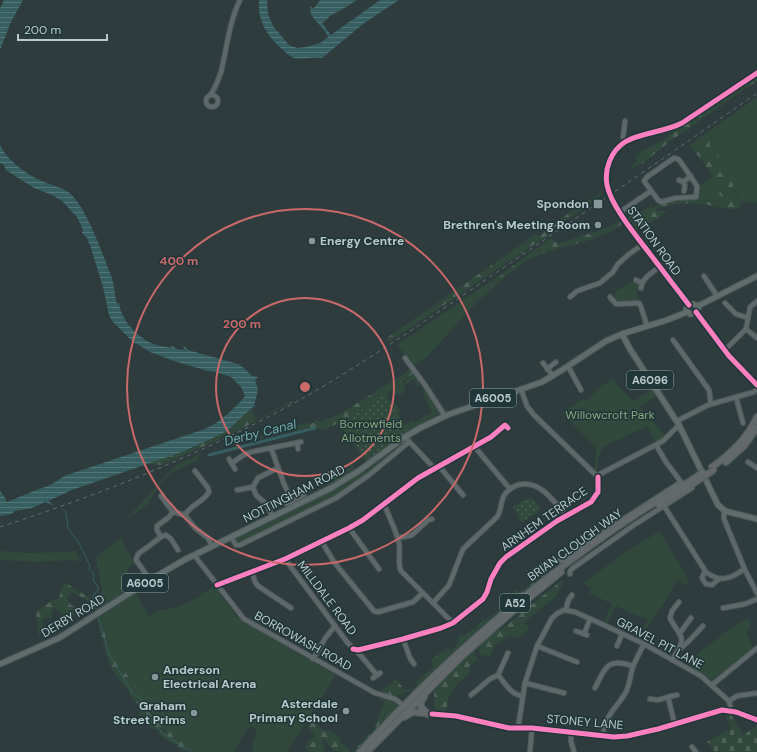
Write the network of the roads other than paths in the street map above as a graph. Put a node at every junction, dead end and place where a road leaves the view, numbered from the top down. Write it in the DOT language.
graph roads {
  1 [pos="240,0"];
  2 [pos="757,73"];
  3 [pos="216,87"];
  4 [pos="211,94"];
  5 [pos="217,96"];
  6 [pos="625,122"];
  7 [pos="625,142"];
  8 [pos="691,176"];
  9 [pos="651,191"];
  10 [pos="684,191"];
  11 [pos="620,212"];
  12 [pos="642,244"];
  13 [pos="660,267"];
  14 [pos="704,276"];
  15 [pos="757,276"];
  16 [pos="636,280"];
  17 [pos="642,283"];
  18 [pos="641,288"];
  19 [pos="717,296"];
  20 [pos="570,297"];
  21 [pos="610,297"];
  22 [pos="757,301"];
  23 [pos="725,303"];
  24 [pos="689,305"];
  25 [pos="698,306"];
  26 [pos="687,312"];
  27 [pos="696,312"];
  28 [pos="748,318"];
  29 [pos="647,326"];
  30 [pos="746,329"];
  31 [pos="622,334"];
  32 [pos="757,338"];
  33 [pos="673,340"];
  34 [pos="724,351"];
  35 [pos="405,358"];
  36 [pos="556,362"];
  37 [pos="543,363"];
  38 [pos="568,366"];
  39 [pos="547,369"];
  40 [pos="553,376"];
  41 [pos="757,385"];
  42 [pos="521,389"];
  43 [pos="581,390"];
  44 [pos="757,390"];
  45 [pos="736,397"];
  46 [pos="711,404"];
  47 [pos="444,416"];
  48 [pos="757,417"];
  49 [pos="678,423"];
  50 [pos="743,423"];
  51 [pos="508,428"];
  52 [pos="757,428"];
  53 [pos="405,437"];
  54 [pos="409,442"];
  55 [pos="656,445"];
  56 [pos="474,446"];
  57 [pos="271,448"];
  58 [pos="298,449"];
  59 [pos="229,459"];
  60 [pos="750,463"];
  61 [pos="232,464"];
  62 [pos="439,466"];
  63 [pos="278,468"];
  64 [pos="434,468"];
  65 [pos="757,468"];
  66 [pos="235,469"];
  67 [pos="713,469"];
  68 [pos="196,471"];
  69 [pos="598,477"];
  70 [pos="685,479"];
  71 [pos="680,482"];
  72 [pos="693,483"];
  73 [pos="253,487"];
  74 [pos="510,489"];
  75 [pos="243,495"];
  76 [pos="304,495"];
  77 [pos="463,495"];
  78 [pos="161,496"];
  79 [pos="170,499"];
  80 [pos="292,501"];
  81 [pos="166,502"];
  82 [pos="287,504"];
  83 [pos="384,504"];
  84 [pos="664,506"];
  85 [pos="724,510"];
  86 [pos="173,512"];
  87 [pos="185,515"];
  88 [pos="567,516"];
  89 [pos="273,517"];
  90 [pos="432,519"];
  91 [pos="757,519"];
  92 [pos="349,528"];
  93 [pos="161,537"];
  94 [pos="231,537"];
  95 [pos="398,538"];
  96 [pos="322,542"];
  97 [pos="212,546"];
  98 [pos="178,550"];
  99 [pos="194,555"];
  100 [pos="285,559"];
  101 [pos="744,569"];
  102 [pos="379,570"];
  103 [pos="252,571"];
  104 [pos="704,571"];
  105 [pos="531,574"];
  106 [pos="570,574"];
  107 [pos="719,579"];
  108 [pos="150,580"];
  109 [pos="217,585"];
  110 [pos="423,593"];
  111 [pos="757,593"];
  112 [pos="572,595"];
  113 [pos="757,599"];
  114 [pos="679,602"];
  115 [pos="433,603"];
  116 [pos="291,608"];
  117 [pos="725,608"];
  118 [pos="566,610"];
  119 [pos="691,618"];
  120 [pos="590,619"];
  121 [pos="453,623"];
  122 [pos="335,626"];
  123 [pos="702,626"];
  124 [pos="576,631"];
  125 [pos="680,633"];
  126 [pos="622,634"];
  127 [pos="403,639"];
  128 [pos="644,644"];
  129 [pos="537,646"];
  130 [pos="617,646"];
  131 [pos="365,648"];
  132 [pos="757,648"];
  133 [pos="353,649"];
  134 [pos="679,649"];
  135 [pos="508,653"];
  136 [pos="362,657"];
  137 [pos="313,659"];
  138 [pos="672,660"];
  139 [pos="577,662"];
  140 [pos="0,664"];
  141 [pos="414,664"];
  142 [pos="633,666"];
  143 [pos="377,675"];
  144 [pos="498,675"];
  145 [pos="525,683"];
  146 [pos="712,685"];
  147 [pos="430,686"];
  148 [pos="595,688"];
  149 [pos="757,690"];
  150 [pos="564,693"];
  151 [pos="471,695"];
  152 [pos="677,695"];
  153 [pos="522,696"];
  154 [pos="668,697"];
  155 [pos="650,699"];
  156 [pos="729,701"];
  157 [pos="403,705"];
  158 [pos="731,710"];
  159 [pos="430,714"];
  160 [pos="757,720"];
  161 [pos="675,725"];
  162 [pos="518,728"];
  163 [pos="532,728"];
  164 [pos="571,733"];
  165 [pos="603,736"];
  166 [pos="382,737"];
  167 [pos="692,747"];
  168 [pos="360,752"];
  169 [pos="367,752"];
  170 [pos="530,752"];
  171 [pos="574,752"];
  172 [pos="696,752"];
  1 -- 3 [label="street"];
  2 -- 7 [label="street"];
  3 -- 4 [label="street"];
  3 -- 5 [label="street"];
  4 -- 5 [label="street"];
  4 -- 5 [label="street"];
  6 -- 7 [label="street"];
  7 -- 11 [label="street, STATION ROAD"];
  8 -- 9 [label="street"];
  8 -- 9 [label="street"];
  8 -- 10 [label="street"];
  9 -- 11 [label="street"];
  11 -- 12 [label="street, STATION ROAD"];
  12 -- 13 [label="street, STATION ROAD"];
  12 -- 20 [label="street"];
  13 -- 17 [label="street"];
  13 -- 24 [label="street, STATION ROAD"];
  14 -- 19 [label="street"];
  15 -- 19 [label="main road"];
  16 -- 17 [label="street"];
  17 -- 18 [label="street"];
  19 -- 25 [label="main road"];
  21 -- 29 [label="street"];
  22 -- 28 [label="street"];
  23 -- 28 [label="street"];
  24 -- 25 [label="main road"];
  24 -- 26 [label="main road"];
  25 -- 27 [label="main road"];
  26 -- 27 [label="main road"];
  26 -- 29 [label="main road, NOTTINGHAM ROAD / A6005"];
  27 -- 34 [label="street"];
  28 -- 30 [label="street"];
  29 -- 31 [label="main road, NOTTINGHAM ROAD / A6005"];
  30 -- 32 [label="street"];
  30 -- 34 [label="street"];
  31 -- 38 [label="main road, NOTTINGHAM ROAD / A6005"];
  31 -- 49 [label="main road, A6096"];
  33 -- 46 [label="street"];
  34 -- 41 [label="street"];
  35 -- 47 [label="street"];
  36 -- 39 [label="street"];
  37 -- 39 [label="street"];
  38 -- 40 [label="main road, NOTTINGHAM ROAD / A6005"];
  38 -- 43 [label="street"];
  39 -- 40 [label="street"];
  40 -- 42 [label="main road, NOTTINGHAM ROAD / A6005"];
  42 -- 47 [label="main road, NOTTINGHAM ROAD / A6005"];
  42 -- 69 [label="street"];
  44 -- 45 [label="street"];
  45 -- 46 [label="street"];
  45 -- 50 [label="street"];
  46 -- 49 [label="street"];
  47 -- 53 [label="main road, NOTTINGHAM ROAD / A6005"];
  48 -- 67 [label="highway, BRIAN CLOUGH WAY / A52"];
  49 -- 55 [label="street"];
  49 -- 85 [label="main road, A6096"];
  51 -- 56 [label="street"];
  52 -- 67 [label="highway, BRIAN CLOUGH WAY / A52"];
  53 -- 54 [label="street"];
  53 -- 89 [label="main road, NOTTINGHAM ROAD / A6005"];
  54 -- 64 [label="street"];
  54 -- 94 [label="street, NOTTINGHAM ROAD"];
  55 -- 69 [label="street"];
  55 -- 71 [label="street"];
  56 -- 62 [label="street"];
  56 -- 74 [label="street"];
  57 -- 58 [label="street"];
  57 -- 61 [label="street"];
  57 -- 63 [label="street"];
  59 -- 61 [label="street"];
  60 -- 65 [label="street"];
  61 -- 66 [label="street"];
  62 -- 64 [label="street"];
  62 -- 77 [label="street"];
  63 -- 73 [label="street"];
  63 -- 80 [label="street"];
  64 -- 83 [label="street"];
  67 -- 72 [label="highway, BRIAN CLOUGH WAY / A52, bridge"];
  68 -- 87 [label="street"];
  69 -- 88 [label="street, ARNHEM TERRACE"];
  70 -- 71 [label="street"];
  71 -- 105 [label="street"];
  72 -- 84 [label="street"];
  72 -- 147 [label="highway, BRIAN CLOUGH WAY / A52"];
  72 -- 157 [label="highway, BRIAN CLOUGH WAY / A52"];
  73 -- 75 [label="street"];
  73 -- 89 [label="street"];
  74 -- 88 [label="street"];
  74 -- 115 [label="street"];
  76 -- 80 [label="street"];
  78 -- 81 [label="street"];
  79 -- 81 [label="street"];
  80 -- 82 [label="street"];
  81 -- 86 [label="street"];
  83 -- 92 [label="street"];
  83 -- 95 [label="street"];
  84 -- 104 [label="street"];
  84 -- 106 [label="street"];
  85 -- 91 [label="main road"];
  85 -- 101 [label="street"];
  86 -- 87 [label="street"];
  86 -- 93 [label="street"];
  87 -- 97 [label="street"];
  88 -- 121 [label="street, ARNHEM TERRACE"];
  89 -- 94 [label="main road, NOTTINGHAM ROAD / A6005"];
  90 -- 95 [label="street"];
  92 -- 96 [label="street"];
  92 -- 102 [label="street"];
  93 -- 98 [label="street"];
  93 -- 108 [label="street"];
  94 -- 97 [label="main road, NOTTINGHAM ROAD / A6005"];
  95 -- 110 [label="street"];
  96 -- 100 [label="street"];
  96 -- 110 [label="street"];
  97 -- 99 [label="main road, NOTTINGHAM ROAD / A6005"];
  99 -- 108 [label="main road, DERBY ROAD / A6005"];
  99 -- 109 [label="street, BORROWASH ROAD"];
  100 -- 103 [label="street"];
  100 -- 122 [label="street, MILLDALE ROAD"];
  101 -- 107 [label="street"];
  101 -- 111 [label="street"];
  103 -- 109 [label="street"];
  103 -- 116 [label="street"];
  104 -- 107 [label="street"];
  104 -- 107 [label="street"];
  108 -- 140 [label="main road, DERBY ROAD / A6005"];
  109 -- 137 [label="street, BORROWASH ROAD"];
  110 -- 115 [label="street"];
  112 -- 118 [label="street"];
  113 -- 117 [label="street"];
  114 -- 125 [label="street"];
  115 -- 121 [label="street"];
  118 -- 120 [label="street, GRAVEL PIT LANE"];
  118 -- 129 [label="street"];
  119 -- 125 [label="street"];
  120 -- 124 [label="street"];
  120 -- 126 [label="street, GRAVEL PIT LANE"];
  121 -- 127 [label="street, ARNHEM TERRACE"];
  122 -- 133 [label="street, MILLDALE ROAD"];
  122 -- 137 [label="street"];
  123 -- 134 [label="street"];
  125 -- 134 [label="street"];
  126 -- 128 [label="street, GRAVEL PIT LANE"];
  126 -- 130 [label="street"];
  127 -- 131 [label="street, ARNHEM TERRACE"];
  127 -- 141 [label="street"];
  128 -- 138 [label="street, GRAVEL PIT LANE"];
  128 -- 142 [label="street"];
  129 -- 139 [label="street"];
  129 -- 145 [label="street"];
  131 -- 133 [label="street, ARNHEM TERRACE"];
  131 -- 136 [label="street"];
  132 -- 146 [label="street"];
  133 -- 136 [label="street, MILLDALE ROAD"];
  134 -- 138 [label="street"];
  135 -- 144 [label="street"];
  136 -- 143 [label="street, MILLDALE ROAD"];
  137 -- 157 [label="street, BORROWASH ROAD"];
  138 -- 146 [label="street, GRAVEL PIT LANE"];
  142 -- 148 [label="street"];
  142 -- 165 [label="street"];
  144 -- 151 [label="street"];
  144 -- 153 [label="street"];
  145 -- 150 [label="street"];
  145 -- 153 [label="street"];
  146 -- 156 [label="street, GRAVEL PIT LANE"];
  147 -- 159 [label="highway"];
  147 -- 166 [label="highway, BRIAN CLOUGH WAY / A52"];
  149 -- 156 [label="street"];
  152 -- 154 [label="street"];
  153 -- 162 [label="street"];
  154 -- 155 [label="street"];
  154 -- 161 [label="street"];
  156 -- 158 [label="street"];
  157 -- 168 [label="highway, BRIAN CLOUGH WAY / A52"];
  158 -- 160 [label="street, STONEY LANE"];
  158 -- 161 [label="street, STONEY LANE"];
  159 -- 162 [label="street, STONEY LANE"];
  159 -- 166 [label="highway"];
  161 -- 165 [label="street, STONEY LANE"];
  162 -- 163 [label="street, STONEY LANE"];
  163 -- 164 [label="street, STONEY LANE"];
  163 -- 170 [label="street"];
  164 -- 165 [label="street, STONEY LANE"];
  164 -- 171 [label="street"];
  166 -- 169 [label="highway, BRIAN CLOUGH WAY / A52"];
  167 -- 172 [label="street"];
}
